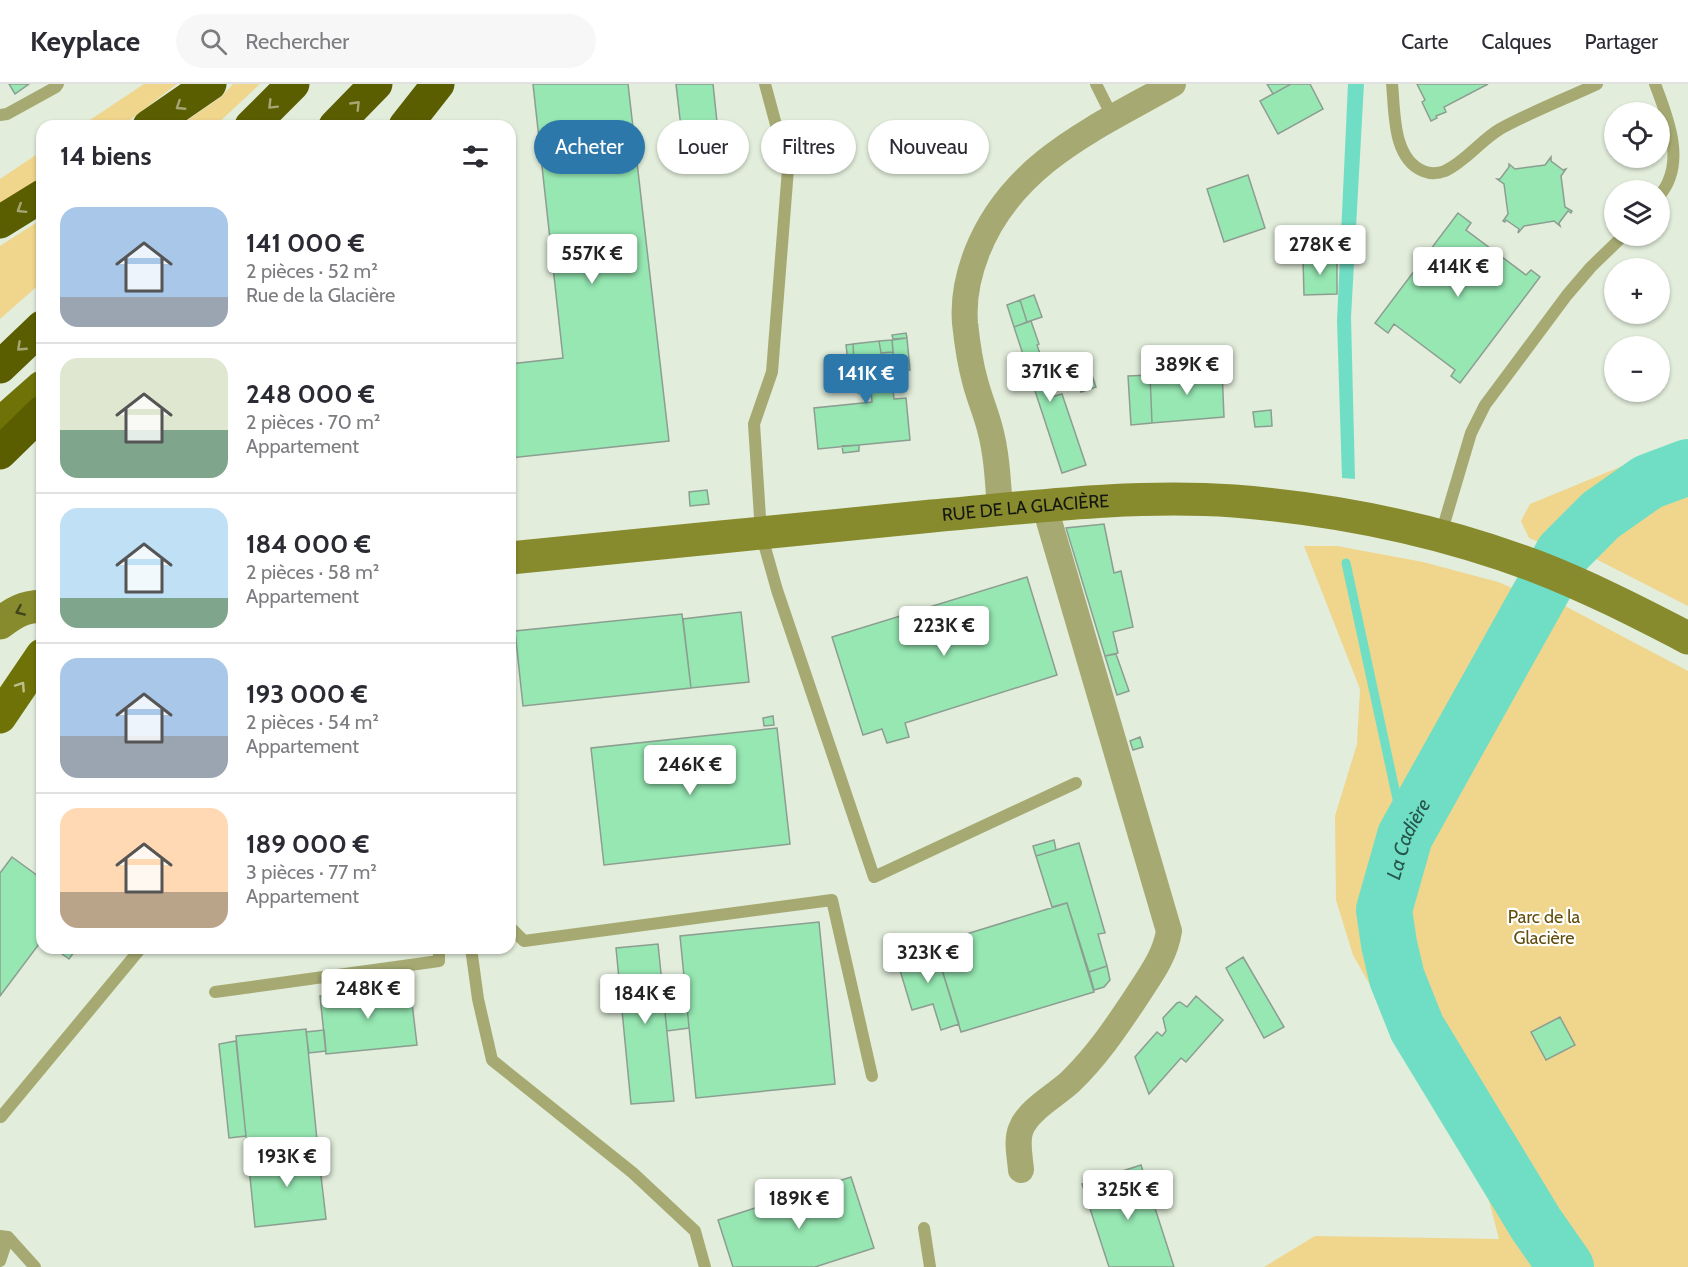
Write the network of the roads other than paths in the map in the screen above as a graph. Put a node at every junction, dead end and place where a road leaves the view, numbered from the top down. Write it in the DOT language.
graph roads {
  1 [pos="58,84"];
  2 [pos="210,84"];
  3 [pos="293,84"];
  4 [pos="376,84"];
  5 [pos="438,84"];
  6 [pos="765,84"];
  7 [pos="1096,84"];
  8 [pos="1173,84"];
  9 [pos="1392,84"];
  10 [pos="1597,84"];
  11 [pos="1655,84"];
  12 [pos="0,115"];
  13 [pos="1113,118"];
  14 [pos="158,120"];
  15 [pos="257,120"];
  16 [pos="341,120"];
  17 [pos="410,120"];
  18 [pos="1669,180"];
  19 [pos="36,200"];
  20 [pos="0,222"];
  21 [pos="1613,246"];
  22 [pos="36,333"];
  23 [pos="0,367"];
  24 [pos="36,392"];
  25 [pos="36,418"];
  26 [pos="0,424"];
  27 [pos="0,453"];
  28 [pos="1044,504"];
  29 [pos="1000,510"];
  30 [pos="761,532"];
  31 [pos="1440,537"];
  32 [pos="516,557"];
  33 [pos="36,606"];
  34 [pos="0,623"];
  35 [pos="1688,638"];
  36 [pos="36,664"];
  37 [pos="0,717"];
  38 [pos="1076,783"];
  39 [pos="516,933"];
  40 [pos="136,954"];
  41 [pos="439,954"];
  42 [pos="472,954"];
  43 [pos="215,992"];
  44 [pos="872,1076"];
  45 [pos="1,1117"];
  46 [pos="1021,1170"];
  47 [pos="924,1228"];
  48 [pos="4,1237"];
  49 [pos="0,1261"];
  50 [pos="35,1267"];
  51 [pos="705,1267"];
  52 [pos="930,1267"];
  1 -- 12 [label="lane"];
  2 -- 14 [label="highway, one-way"];
  3 -- 15 [label="highway, one-way"];
  16 -- 4 [label="highway, one-way"];
  5 -- 17 [label="highway"];
  6 -- 30 [label="lane"];
  7 -- 13 [label="lane"];
  8 -- 13 [label="street"];
  9 -- 10 [label="lane"];
  11 -- 18 [label="lane"];
  13 -- 29 [label="street"];
  19 -- 20 [label="highway, one-way"];
  21 -- 31 [label="lane"];
  22 -- 23 [label="highway, one-way"];
  24 -- 26 [label="main road"];
  25 -- 27 [label="highway"];
  28 -- 29 [label="street, RUE DE LA GLACIÈRE"];
  28 -- 31 [label="street, RUE DE LA GLACIÈRE"];
  28 -- 46 [label="street"];
  29 -- 30 [label="street, RUE DE LA GLACIÈRE"];
  30 -- 32 [label="street, RUE DE LA GLACIÈRE"];
  30 -- 38 [label="lane"];
  31 -- 35 [label="street, RUE DE LA GLACIÈRE"];
  33 -- 34 [label="street, one-way"];
  37 -- 36 [label="main road, one-way"];
  39 -- 44 [label="lane"];
  40 -- 45 [label="lane"];
  41 -- 43 [label="lane"];
  42 -- 51 [label="lane"];
  47 -- 52 [label="lane"];
  48 -- 49 [label="lane"];
  48 -- 50 [label="lane"];
}
